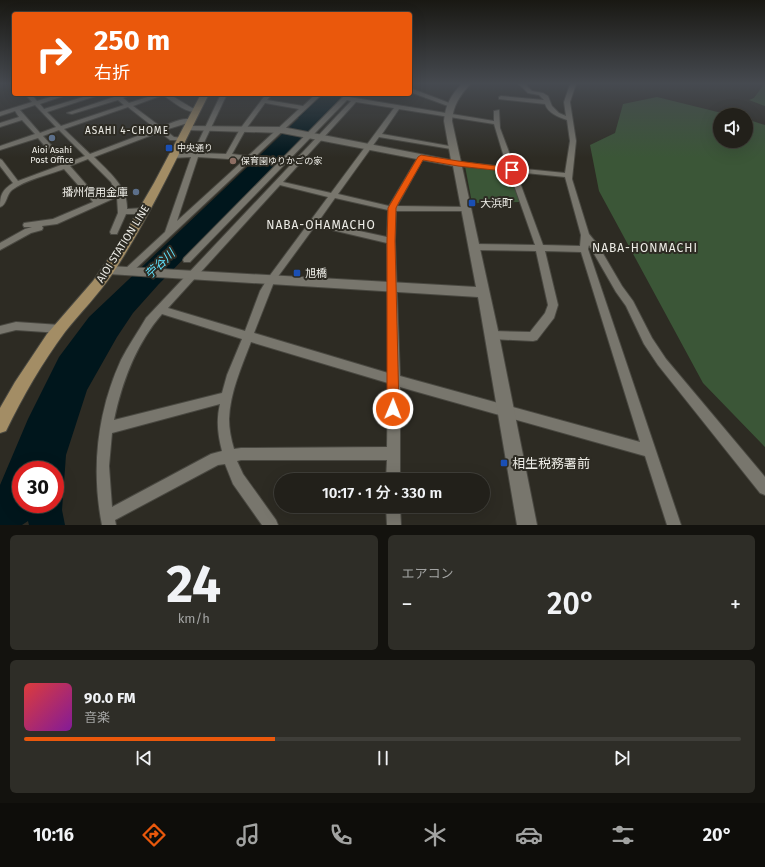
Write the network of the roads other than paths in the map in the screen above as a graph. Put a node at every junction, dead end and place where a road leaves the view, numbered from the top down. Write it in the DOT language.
graph roads {
  1 [pos="14,108"];
  2 [pos="16,108"];
  3 [pos="18,108"];
  4 [pos="41,108"];
  5 [pos="51,108"];
  6 [pos="82,108"];
  7 [pos="118,108"];
  8 [pos="133,108"];
  9 [pos="188,108"];
  10 [pos="217,108"];
  11 [pos="258,108"];
  12 [pos="304,108"];
  13 [pos="337,108"];
  14 [pos="342,108"];
  15 [pos="397,108"];
  16 [pos="406,108"];
  17 [pos="449,108"];
  18 [pos="551,108"];
  19 [pos="568,108"];
  20 [pos="0,110"];
  21 [pos="197,110"];
  22 [pos="43,111"];
  23 [pos="497,111"];
  24 [pos="70,113"];
  25 [pos="0,114"];
  26 [pos="448,116"];
  27 [pos="24,117"];
  28 [pos="569,120"];
  29 [pos="496,123"];
  30 [pos="0,125"];
  31 [pos="189,125"];
  32 [pos="60,128"];
  33 [pos="207,128"];
  34 [pos="243,129"];
  35 [pos="161,130"];
  36 [pos="281,130"];
  37 [pos="40,135"];
  38 [pos="308,135"];
  39 [pos="378,135"];
  40 [pos="320,138"];
  41 [pos="182,139"];
  42 [pos="369,147"];
  43 [pos="0,148"];
  44 [pos="455,150"];
  45 [pos="195,155"];
  46 [pos="173,156"];
  47 [pos="228,156"];
  48 [pos="89,157"];
  49 [pos="421,157"];
  50 [pos="250,158"];
  51 [pos="0,161"];
  52 [pos="458,164"];
  53 [pos="66,165"];
  54 [pos="512,170"];
  55 [pos="568,175"];
  56 [pos="279,183"];
  57 [pos="17,184"];
  58 [pos="119,191"];
  59 [pos="334,195"];
  60 [pos="98,203"];
  61 [pos="0,205"];
  62 [pos="392,208"];
  63 [pos="467,209"];
  64 [pos="144,211"];
  65 [pos="124,212"];
  66 [pos="54,222"];
  67 [pos="313,223"];
  68 [pos="27,225"];
  69 [pos="114,232"];
  70 [pos="168,234"];
  71 [pos="585,236"];
  72 [pos="391,241"];
  73 [pos="0,247"];
  74 [pos="474,247"];
  75 [pos="540,248"];
  76 [pos="584,249"];
  77 [pos="187,260"];
  78 [pos="108,270"];
  79 [pos="131,271"];
  80 [pos="194,275"];
  81 [pos="271,280"];
  82 [pos="392,288"];
  83 [pos="483,292"];
  84 [pos="161,310"];
  85 [pos="60,328"];
  86 [pos="0,330"];
  87 [pos="492,335"];
  88 [pos="248,336"];
  89 [pos="394,380"];
  90 [pos="227,397"];
  91 [pos="505,412"];
  92 [pos="1,420"];
  93 [pos="106,428"];
  94 [pos="651,451"];
  95 [pos="393,454"];
  96 [pos="229,456"];
  97 [pos="393,473"];
  98 [pos="765,488"];
  99 [pos="393,513"];
  100 [pos="108,521"];
  101 [pos="271,525"];
  102 [pos="394,525"];
  103 [pos="527,525"];
  104 [pos="674,525"];
  1 -- 20 [label="street"];
  2 -- 25 [label="street"];
  3 -- 27 [label="street"];
  4 -- 22 [label="street"];
  5 -- 22 [label="street"];
  6 -- 24 [label="street"];
  7 -- 32 [label="street"];
  8 -- 35 [label="street"];
  9 -- 21 [label="street"];
  10 -- 33 [label="street"];
  11 -- 34 [label="street"];
  12 -- 36 [label="street"];
  13 -- 38 [label="street"];
  14 -- 40 [label="street"];
  15 -- 39 [label="street"];
  16 -- 26 [label="street"];
  17 -- 26 [label="street"];
  18 -- 28 [label="street"];
  19 -- 28 [label="street"];
  21 -- 31 [label="main road, AIOI STATION LINE"];
  22 -- 32 [label="street"];
  23 -- 29 [label="street"];
  26 -- 29 [label="street"];
  26 -- 44 [label="street"];
  27 -- 30 [label="street"];
  27 -- 37 [label="street"];
  28 -- 55 [label="street"];
  29 -- 54 [label="street"];
  31 -- 33 [label="street"];
  31 -- 35 [label="street"];
  31 -- 41 [label="main road, AIOI STATION LINE"];
  32 -- 37 [label="street"];
  32 -- 48 [label="street"];
  33 -- 34 [label="street"];
  33 -- 45 [label="street"];
  34 -- 36 [label="street"];
  34 -- 47 [label="street"];
  35 -- 41 [label="street"];
  35 -- 48 [label="street"];
  36 -- 38 [label="street"];
  36 -- 50 [label="street"];
  37 -- 43 [label="street"];
  37 -- 53 [label="street"];
  38 -- 40 [label="street"];
  38 -- 77 [label="street"];
  39 -- 42 [label="street"];
  39 -- 44 [label="street"];
  40 -- 42 [label="street"];
  40 -- 56 [label="street"];
  41 -- 46 [label="main road, AIOI STATION LINE"];
  42 -- 49 [label="street"];
  42 -- 59 [label="street"];
  44 -- 52 [label="street"];
  45 -- 46 [label="street"];
  45 -- 47 [label="street"];
  45 -- 70 [label="street"];
  46 -- 64 [label="main road, AIOI STATION LINE"];
  47 -- 50 [label="street"];
  48 -- 53 [label="street"];
  48 -- 58 [label="street"];
  49 -- 52 [label="street"];
  49 -- 62 [label="street"];
  50 -- 70 [label="street"];
  51 -- 57 [label="street"];
  52 -- 54 [label="street"];
  52 -- 63 [label="street"];
  53 -- 57 [label="street"];
  53 -- 60 [label="street"];
  54 -- 55 [label="street"];
  54 -- 75 [label="street"];
  55 -- 71 [label="street"];
  56 -- 59 [label="street"];
  56 -- 80 [label="street"];
  57 -- 61 [label="street"];
  58 -- 60 [label="street"];
  58 -- 65 [label="street"];
  59 -- 62 [label="street"];
  59 -- 67 [label="street"];
  60 -- 66 [label="street"];
  62 -- 63 [label="street"];
  62 -- 72 [label="street"];
  63 -- 74 [label="street"];
  64 -- 65 [label="street"];
  64 -- 78 [label="main road, AIOI STATION LINE"];
  65 -- 69 [label="street"];
  66 -- 68 [label="street"];
  66 -- 73 [label="street"];
  67 -- 72 [label="street"];
  67 -- 81 [label="street"];
  70 -- 79 [label="street"];
  71 -- 76 [label="street"];
  71 -- 98 [label="street"];
  72 -- 82 [label="street"];
  74 -- 75 [label="street"];
  74 -- 83 [label="street"];
  75 -- 76 [label="street"];
  75 -- 87 [label="street"];
  76 -- 94 [label="street"];
  78 -- 79 [label="street"];
  78 -- 85 [label="main road, AIOI STATION LINE"];
  79 -- 80 [label="street"];
  80 -- 81 [label="street"];
  80 -- 84 [label="street"];
  81 -- 82 [label="street"];
  81 -- 88 [label="street"];
  82 -- 83 [label="street"];
  82 -- 89 [label="street"];
  83 -- 87 [label="street"];
  84 -- 88 [label="street"];
  84 -- 93 [label="street"];
  85 -- 86 [label="street"];
  85 -- 92 [label="main road, AIOI STATION LINE"];
  87 -- 91 [label="street"];
  88 -- 89 [label="street"];
  88 -- 90 [label="street"];
  89 -- 91 [label="street"];
  89 -- 95 [label="street"];
  90 -- 93 [label="street"];
  90 -- 96 [label="street"];
  91 -- 94 [label="street"];
  91 -- 103 [label="street"];
  93 -- 100 [label="street"];
  94 -- 104 [label="street"];
  95 -- 96 [label="street"];
  95 -- 97 [label="street"];
  96 -- 100 [label="street"];
  96 -- 101 [label="street"];
  99 -- 102 [label="street"];
}
